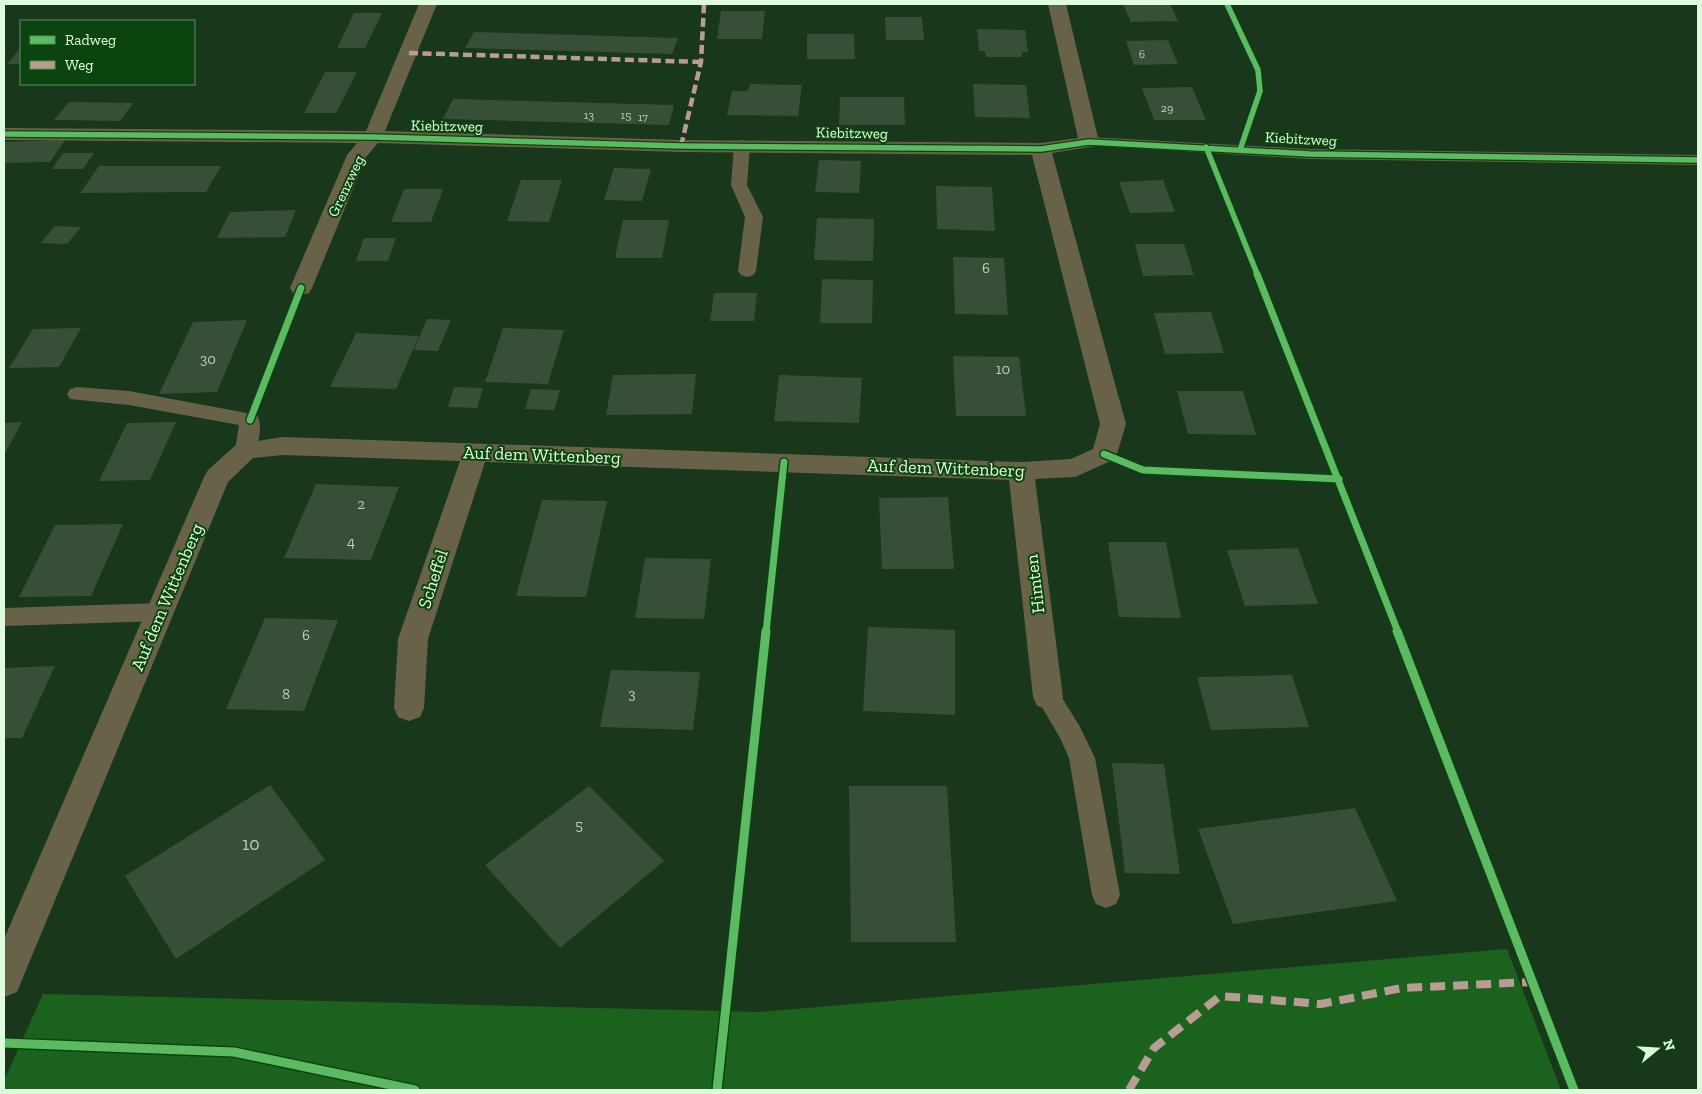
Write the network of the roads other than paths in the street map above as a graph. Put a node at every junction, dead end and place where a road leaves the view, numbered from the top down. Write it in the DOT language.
graph roads {
  1 [pos="428,4"];
  2 [pos="1056,4"];
  3 [pos="4,134"];
  4 [pos="373,137"];
  5 [pos="1089,142"];
  6 [pos="742,145"];
  7 [pos="1041,148"];
  8 [pos="1698,160"];
  9 [pos="747,271"];
  10 [pos="301,288"];
  11 [pos="77,394"];
  12 [pos="246,450"];
  13 [pos="475,454"];
  14 [pos="1021,471"];
  15 [pos="161,612"];
  16 [pos="4,617"];
  17 [pos="1048,697"];
  18 [pos="409,708"];
  19 [pos="1106,895"];
  20 [pos="4,980"];
  1 -- 4 [label="street, Grenzweg"];
  2 -- 5 [label="street"];
  3 -- 4 [label="street, Kiebitzweg"];
  4 -- 6 [label="street, Kiebitzweg"];
  4 -- 10 [label="street, Grenzweg"];
  5 -- 7 [label="street, Kiebitzweg"];
  5 -- 8 [label="lane, Kiebitzweg"];
  6 -- 7 [label="street, Kiebitzweg"];
  6 -- 9 [label="lane"];
  7 -- 14 [label="street, Auf dem Wittenberg"];
  11 -- 12 [label="lane"];
  12 -- 13 [label="street, Auf dem Wittenberg"];
  12 -- 15 [label="street, Auf dem Wittenberg"];
  13 -- 14 [label="street, Auf dem Wittenberg"];
  13 -- 18 [label="street, Scheffel"];
  14 -- 17 [label="street, Himten"];
  15 -- 16 [label="lane"];
  15 -- 20 [label="street, Auf dem Wittenberg"];
  17 -- 19 [label="lane"];
}
